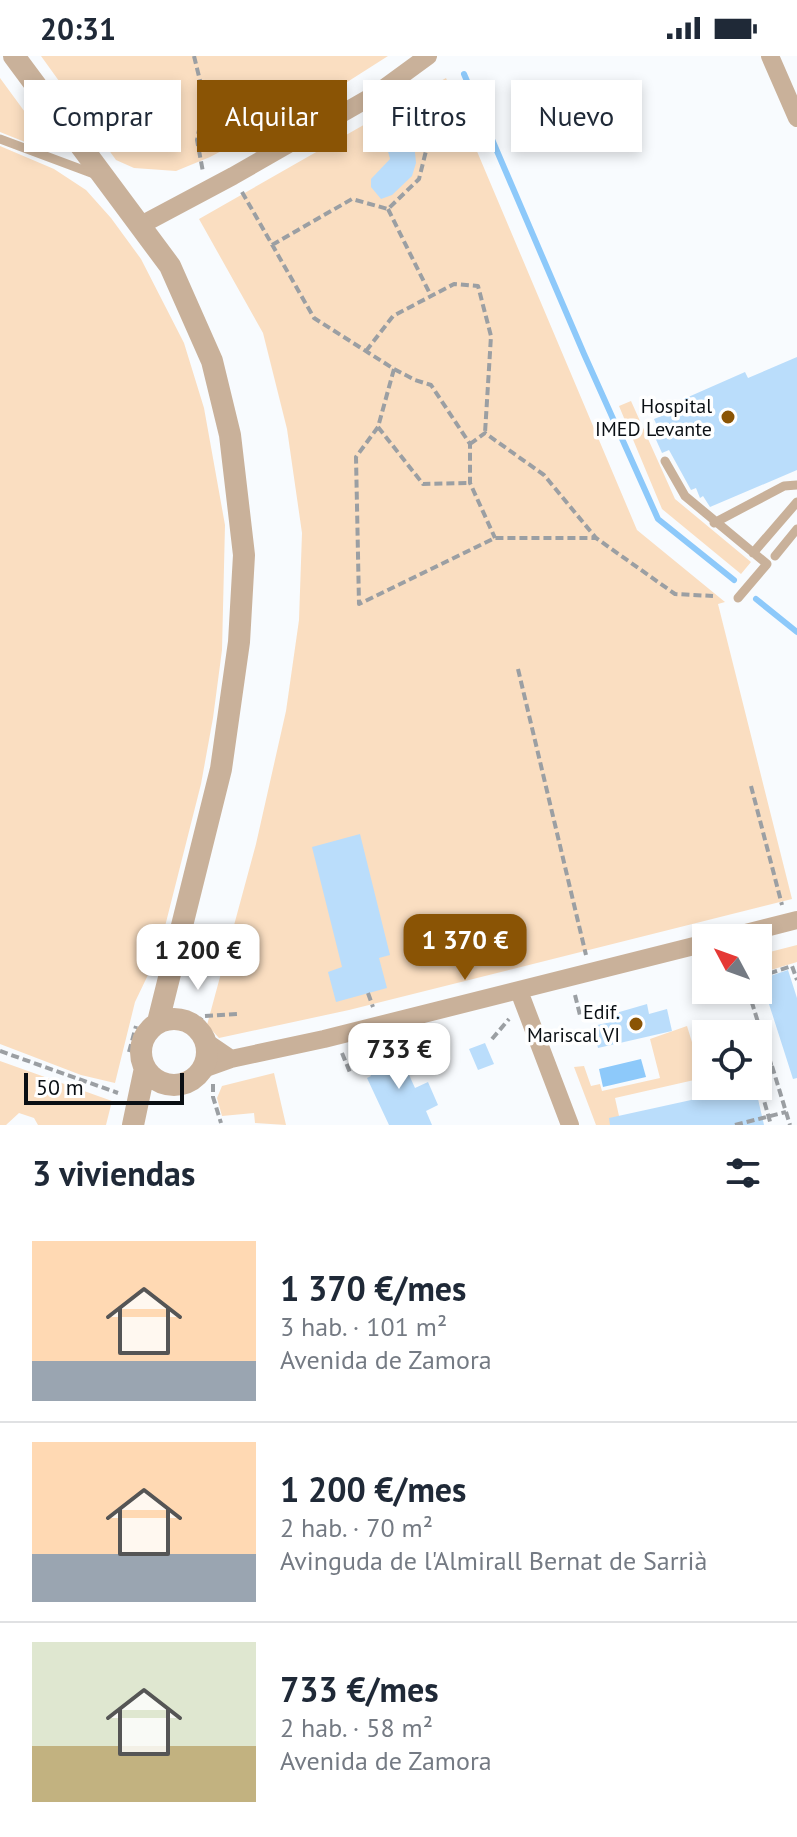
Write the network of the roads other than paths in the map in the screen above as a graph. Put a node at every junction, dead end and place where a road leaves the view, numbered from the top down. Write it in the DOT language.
graph roads {
  1 [pos="14,56"];
  2 [pos="428,56"];
  3 [pos="770,56"];
  4 [pos="797,118"];
  5 [pos="0,139"];
  6 [pos="105,178"];
  7 [pos="141,225"];
  8 [pos="665,461"];
  9 [pos="797,485"];
  10 [pos="797,502"];
  11 [pos="714,523"];
  12 [pos="797,529"];
  13 [pos="753,553"];
  14 [pos="775,556"];
  15 [pos="738,598"];
  16 [pos="792,922"];
  17 [pos="772,927"];
  18 [pos="692,947"];
  19 [pos="168,987"];
  20 [pos="519,991"];
  21 [pos="147,1024"];
  22 [pos="197,1030"];
  23 [pos="137,1060"];
  24 [pos="216,1065"];
  25 [pos="170,1085"];
  26 [pos="132,1106"];
  27 [pos="570,1125"];
  1 -- 6 [label="street"];
  2 -- 7 [label="street"];
  3 -- 4 [label="street"];
  5 -- 6 [label="lane"];
  6 -- 7 [label="street"];
  7 -- 19 [label="street"];
  8 -- 11 [label="lane"];
  9 -- 11 [label="lane"];
  10 -- 13 [label="lane"];
  11 -- 13 [label="lane"];
  12 -- 14 [label="lane"];
  13 -- 15 [label="lane"];
  16 -- 17 [label="street"];
  18 -- 20 [label="street"];
  19 -- 21 [label="street"];
  19 -- 22 [label="street"];
  20 -- 24 [label="street"];
  20 -- 27 [label="street"];
  21 -- 22 [label="street"];
  21 -- 23 [label="street"];
  22 -- 24 [label="street"];
  23 -- 25 [label="street"];
  23 -- 26 [label="street"];
  24 -- 25 [label="street"];
  25 -- 26 [label="street"];
}
